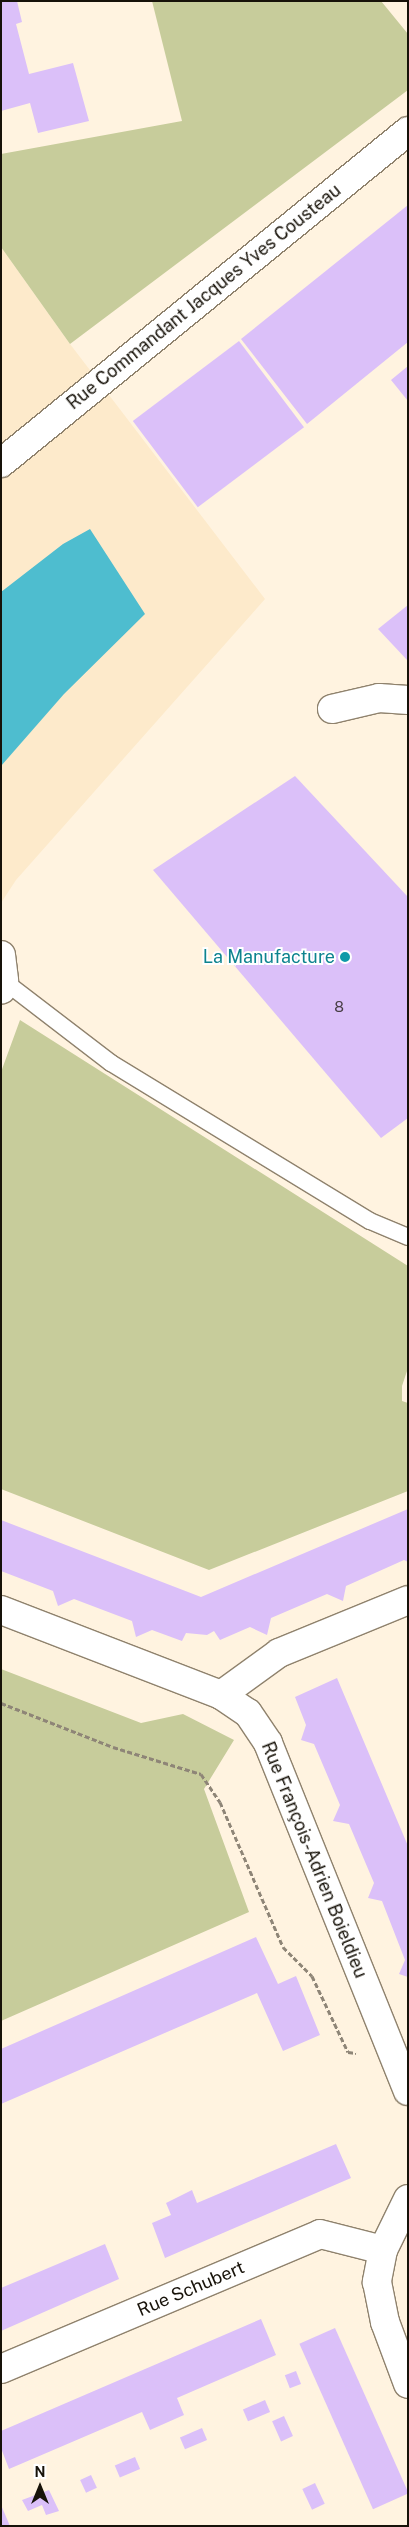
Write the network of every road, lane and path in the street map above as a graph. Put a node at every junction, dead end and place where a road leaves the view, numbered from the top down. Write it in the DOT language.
graph roads {
  1 [pos="408,132"];
  2 [pos="1,463"];
  3 [pos="408,700"];
  4 [pos="332,709"];
  5 [pos="2,975"];
  6 [pos="408,1237"];
  7 [pos="408,1600"];
  8 [pos="1,1610"];
  9 [pos="221,1695"];
  10 [pos="1,1703"];
  11 [pos="393,2059"];
  12 [pos="408,2091"];
  13 [pos="408,2199"];
  14 [pos="383,2250"];
  15 [pos="1,2369"];
  16 [pos="408,2384"];
  1 -- 2 [label="street, Rue Commandant Jacques Yves Cousteau"];
  3 -- 4 [label="street"];
  5 -- 6 [label="lane"];
  7 -- 9 [label="street"];
  8 -- 9 [label="street, Rue François-Adrien Boieldieu"];
  9 -- 11 [label="street, Rue François-Adrien Boieldieu"];
  10 -- 11 [label="path"];
  11 -- 12 [label="street, Rue François-Adrien Boieldieu"];
  13 -- 14 [label="street"];
  14 -- 15 [label="street, Rue Schubert"];
  14 -- 16 [label="street"];
}
